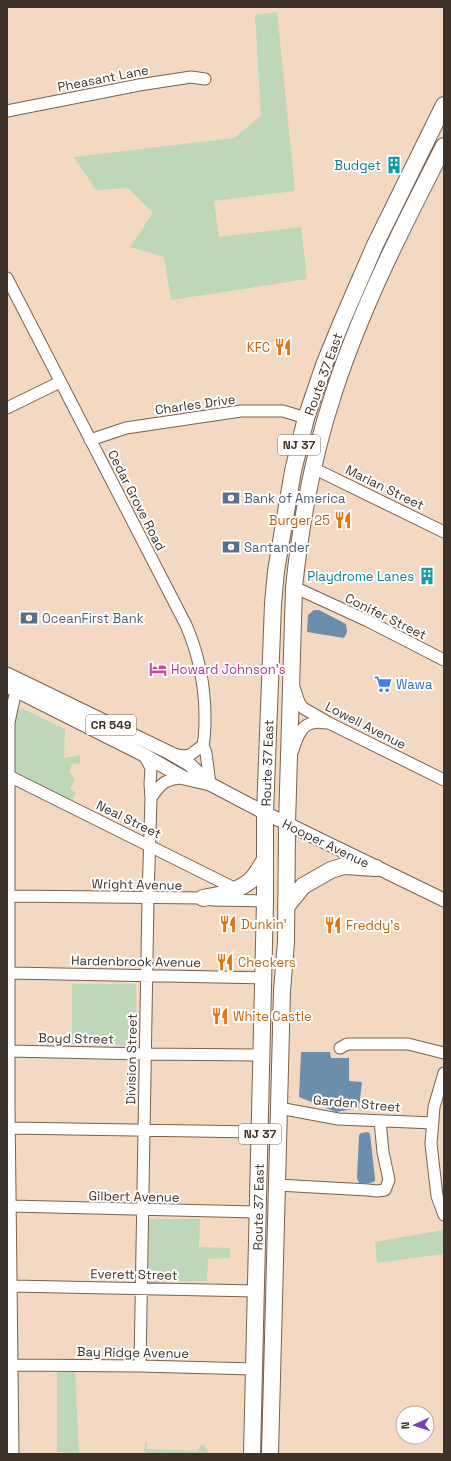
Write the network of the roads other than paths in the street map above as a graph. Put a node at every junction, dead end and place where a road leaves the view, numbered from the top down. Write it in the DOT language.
graph roads {
  1 [pos="205,78"];
  2 [pos="444,105"];
  3 [pos="7,111"];
  4 [pos="444,146"];
  5 [pos="7,278"];
  6 [pos="60,382"];
  7 [pos="7,408"];
  8 [pos="306,418"];
  9 [pos="90,440"];
  10 [pos="313,468"];
  11 [pos="444,532"];
  12 [pos="294,587"];
  13 [pos="444,660"];
  14 [pos="7,674"];
  15 [pos="291,680"];
  16 [pos="11,688"];
  17 [pos="329,724"];
  18 [pos="203,745"];
  19 [pos="170,753"];
  20 [pos="144,755"];
  21 [pos="290,762"];
  22 [pos="9,776"];
  23 [pos="184,778"];
  24 [pos="444,780"];
  25 [pos="210,784"];
  26 [pos="151,798"];
  27 [pos="265,813"];
  28 [pos="287,824"];
  29 [pos="150,845"];
  30 [pos="265,860"];
  31 [pos="376,868"];
  32 [pos="8,880"];
  33 [pos="236,889"];
  34 [pos="9,896"];
  35 [pos="148,898"];
  36 [pos="203,898"];
  37 [pos="444,900"];
  38 [pos="265,901"];
  39 [pos="286,907"];
  40 [pos="9,973"];
  41 [pos="147,976"];
  42 [pos="263,978"];
  43 [pos="8,1039"];
  44 [pos="340,1048"];
  45 [pos="9,1051"];
  46 [pos="145,1054"];
  47 [pos="444,1054"];
  48 [pos="261,1055"];
  49 [pos="444,1073"];
  50 [pos="441,1092"];
  51 [pos="8,1106"];
  52 [pos="279,1108"];
  53 [pos="380,1121"];
  54 [pos="433,1124"];
  55 [pos="10,1128"];
  56 [pos="143,1130"];
  57 [pos="260,1132"];
  58 [pos="277,1185"];
  59 [pos="10,1206"];
  60 [pos="143,1210"];
  61 [pos="257,1212"];
  62 [pos="444,1215"];
  63 [pos="9,1221"];
  64 [pos="11,1286"];
  65 [pos="142,1288"];
  66 [pos="256,1291"];
  67 [pos="9,1323"];
  68 [pos="12,1365"];
  69 [pos="140,1366"];
  70 [pos="254,1369"];
  71 [pos="13,1454"];
  72 [pos="252,1454"];
  73 [pos="270,1454"];
  1 -- 3 [label="street, Pheasant Lane"];
  2 -- 8 [label="highway, Route 37 East / NJ 37"];
  4 -- 10 [label="highway, Route 37 East / NJ 37"];
  5 -- 6 [label="street, Cedar Grove Road"];
  6 -- 7 [label="street"];
  6 -- 9 [label="street, Cedar Grove Road"];
  8 -- 9 [label="street, Charles Drive"];
  8 -- 27 [label="highway, Route 37 East / NJ 37"];
  9 -- 18 [label="street, Cedar Grove Road"];
  10 -- 11 [label="street, Marian Street"];
  10 -- 12 [label="highway, Route 37 East / NJ 37"];
  12 -- 13 [label="street, Conifer Street"];
  12 -- 15 [label="highway, Route 37 East / NJ 37"];
  14 -- 19 [label="main road, Hooper Avenue / CR 549"];
  15 -- 17 [label="street, Lowell Avenue"];
  15 -- 21 [label="highway, Route 37 East / NJ 37"];
  16 -- 20 [label="main road, Hooper Avenue / CR 549"];
  16 -- 22 [label="street"];
  17 -- 21 [label="street"];
  17 -- 24 [label="street, Lowell Avenue"];
  18 -- 19 [label="street"];
  18 -- 25 [label="street, Cedar Grove Road"];
  19 -- 25 [label="main road, Hooper Avenue / CR 549"];
  20 -- 23 [label="main road, Hooper Avenue / CR 549"];
  20 -- 26 [label="street, Division Street"];
  21 -- 28 [label="highway, Route 37 East / NJ 37"];
  22 -- 29 [label="street, Neal Street"];
  22 -- 32 [label="street"];
  23 -- 25 [label="main road, Hooper Avenue / CR 549"];
  23 -- 26 [label="street"];
  25 -- 27 [label="main road, Hooper Avenue / CR 549"];
  26 -- 29 [label="street, Division Street"];
  27 -- 28 [label="main road, Hooper Avenue / CR 549"];
  27 -- 30 [label="highway, Route 37 East / NJ 37"];
  28 -- 31 [label="main road, Hooper Avenue / CR 549"];
  28 -- 39 [label="highway, Route 37 East / NJ 37"];
  29 -- 33 [label="street, Neal Street"];
  29 -- 35 [label="street, Division Street"];
  30 -- 33 [label="highway"];
  30 -- 38 [label="highway, Route 37 East / NJ 37"];
  31 -- 37 [label="main road, Hooper Avenue / CR 549"];
  31 -- 39 [label="highway"];
  32 -- 34 [label="street"];
  33 -- 36 [label="highway"];
  34 -- 35 [label="street, Wright Avenue"];
  34 -- 40 [label="street"];
  35 -- 36 [label="street, Wright Avenue"];
  35 -- 41 [label="street, Division Street"];
  36 -- 38 [label="street, Wright Avenue"];
  38 -- 42 [label="highway, Route 37 East / NJ 37"];
  39 -- 52 [label="highway, Route 37 East / NJ 37"];
  40 -- 41 [label="street, Hardenbrook Avenue"];
  40 -- 43 [label="street"];
  41 -- 42 [label="street, Hardenbrook Avenue"];
  41 -- 46 [label="street, Division Street"];
  42 -- 48 [label="highway, Route 37 East / NJ 37"];
  43 -- 45 [label="street"];
  44 -- 47 [label="street"];
  45 -- 46 [label="street, Boyd Street"];
  45 -- 51 [label="street"];
  46 -- 48 [label="street, Boyd Street"];
  46 -- 56 [label="street, Division Street"];
  48 -- 57 [label="highway, Route 37 East / NJ 37"];
  49 -- 50 [label="street"];
  50 -- 54 [label="street"];
  51 -- 55 [label="street"];
  52 -- 53 [label="street, Garden Street"];
  52 -- 58 [label="highway, Route 37 East / NJ 37"];
  53 -- 54 [label="street, Garden Street"];
  53 -- 58 [label="street"];
  54 -- 62 [label="street"];
  55 -- 56 [label="street"];
  55 -- 59 [label="street"];
  56 -- 57 [label="street"];
  56 -- 60 [label="street, Division Street"];
  57 -- 61 [label="highway, Route 37 East / NJ 37"];
  58 -- 73 [label="highway, Route 37 East / NJ 37"];
  59 -- 60 [label="street, Gilbert Avenue"];
  59 -- 63 [label="street"];
  60 -- 61 [label="street, Gilbert Avenue"];
  60 -- 65 [label="street, Division Street"];
  61 -- 66 [label="highway, Route 37 East / NJ 37"];
  63 -- 64 [label="street"];
  64 -- 65 [label="street, Everett Street"];
  64 -- 67 [label="street"];
  65 -- 66 [label="street, Everett Street"];
  65 -- 69 [label="street, Division Street"];
  66 -- 70 [label="highway, Route 37 East / NJ 37"];
  67 -- 68 [label="street"];
  68 -- 69 [label="street, Bay Ridge Avenue"];
  68 -- 71 [label="street"];
  69 -- 70 [label="street, Bay Ridge Avenue"];
  70 -- 72 [label="highway, Route 37 East / NJ 37"];
}
